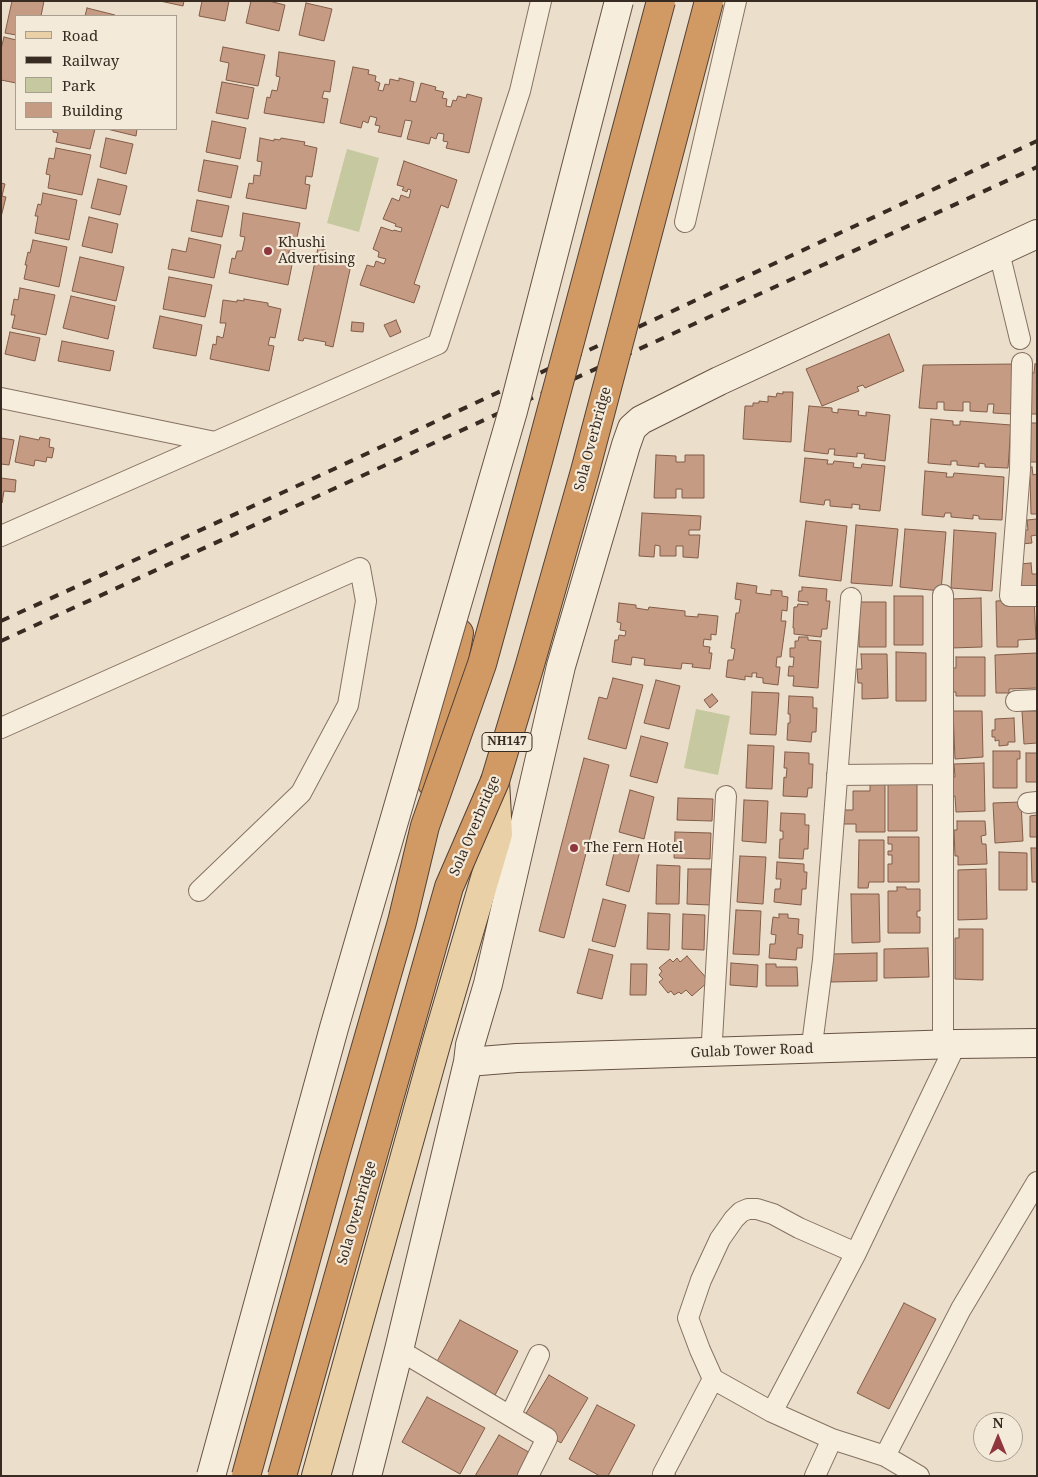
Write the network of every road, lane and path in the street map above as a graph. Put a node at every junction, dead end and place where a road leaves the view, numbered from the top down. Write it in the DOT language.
graph roads {
  1 [pos="541,1"];
  2 [pos="619,1"];
  3 [pos="661,1"];
  4 [pos="710,1"];
  5 [pos="736,1"];
  6 [pos="685,222"];
  7 [pos="1037,234"];
  8 [pos="998,252"];
  9 [pos="1020,339"];
  10 [pos="1022,363"];
  11 [pos="1,398"];
  12 [pos="215,442"];
  13 [pos="1,536"];
  14 [pos="475,541"];
  15 [pos="943,595"];
  16 [pos="1037,596"];
  17 [pos="851,598"];
  18 [pos="1016,700"];
  19 [pos="1037,700"];
  20 [pos="1,728"];
  21 [pos="943,774"];
  22 [pos="837,775"];
  23 [pos="495,781"];
  24 [pos="726,796"];
  25 [pos="424,826"];
  26 [pos="199,891"];
  27 [pos="1037,1029"];
  28 [pos="813,1037"];
  29 [pos="950,1038"];
  30 [pos="712,1040"];
  31 [pos="1037,1044"];
  32 [pos="469,1054"];
  33 [pos="1037,1182"];
  34 [pos="856,1253"];
  35 [pos="399,1350"];
  36 [pos="539,1355"];
  37 [pos="713,1379"];
  38 [pos="772,1412"];
  39 [pos="510,1416"];
  40 [pos="832,1438"];
  41 [pos="885,1456"];
  42 [pos="659,1473"];
  43 [pos="211,1476"];
  44 [pos="246,1476"];
  45 [pos="282,1476"];
  46 [pos="316,1476"];
  47 [pos="367,1476"];
  48 [pos="528,1476"];
  49 [pos="815,1476"];
  50 [pos="920,1476"];
  1 -- 12 [label="street"];
  2 -- 14 [label="street, bridge"];
  3 -- 25 [label="highway, bridge"];
  4 -- 23 [label="highway, Sola Overbridge / NH147, bridge"];
  5 -- 6 [label="street"];
  7 -- 8 [label="street"];
  8 -- 9 [label="street"];
  8 -- 32 [label="street"];
  10 -- 16 [label="street"];
  11 -- 12 [label="street"];
  12 -- 13 [label="street"];
  14 -- 25 [label="highway, bridge"];
  14 -- 43 [label="street, bridge"];
  15 -- 21 [label="street"];
  17 -- 22 [label="street"];
  18 -- 19 [label="street"];
  20 -- 26 [label="street"];
  21 -- 22 [label="street"];
  21 -- 29 [label="street"];
  22 -- 28 [label="street"];
  23 -- 45 [label="highway, Sola Overbridge / NH147, bridge"];
  23 -- 46 [label="main road"];
  24 -- 30 [label="street"];
  25 -- 44 [label="highway, bridge"];
  27 -- 29 [label="street"];
  28 -- 29 [label="street"];
  28 -- 30 [label="street"];
  29 -- 31 [label="street, Gulab Tower Road"];
  29 -- 32 [label="street, Gulab Tower Road"];
  29 -- 34 [label="street"];
  30 -- 32 [label="street"];
  32 -- 35 [label="street"];
  33 -- 41 [label="street"];
  34 -- 37 [label="street"];
  34 -- 38 [label="street"];
  35 -- 39 [label="street"];
  35 -- 47 [label="street"];
  36 -- 39 [label="street"];
  37 -- 38 [label="street"];
  37 -- 42 [label="street"];
  38 -- 40 [label="street"];
  39 -- 48 [label="street"];
  40 -- 41 [label="street"];
  40 -- 49 [label="street"];
  41 -- 50 [label="street"];
}
